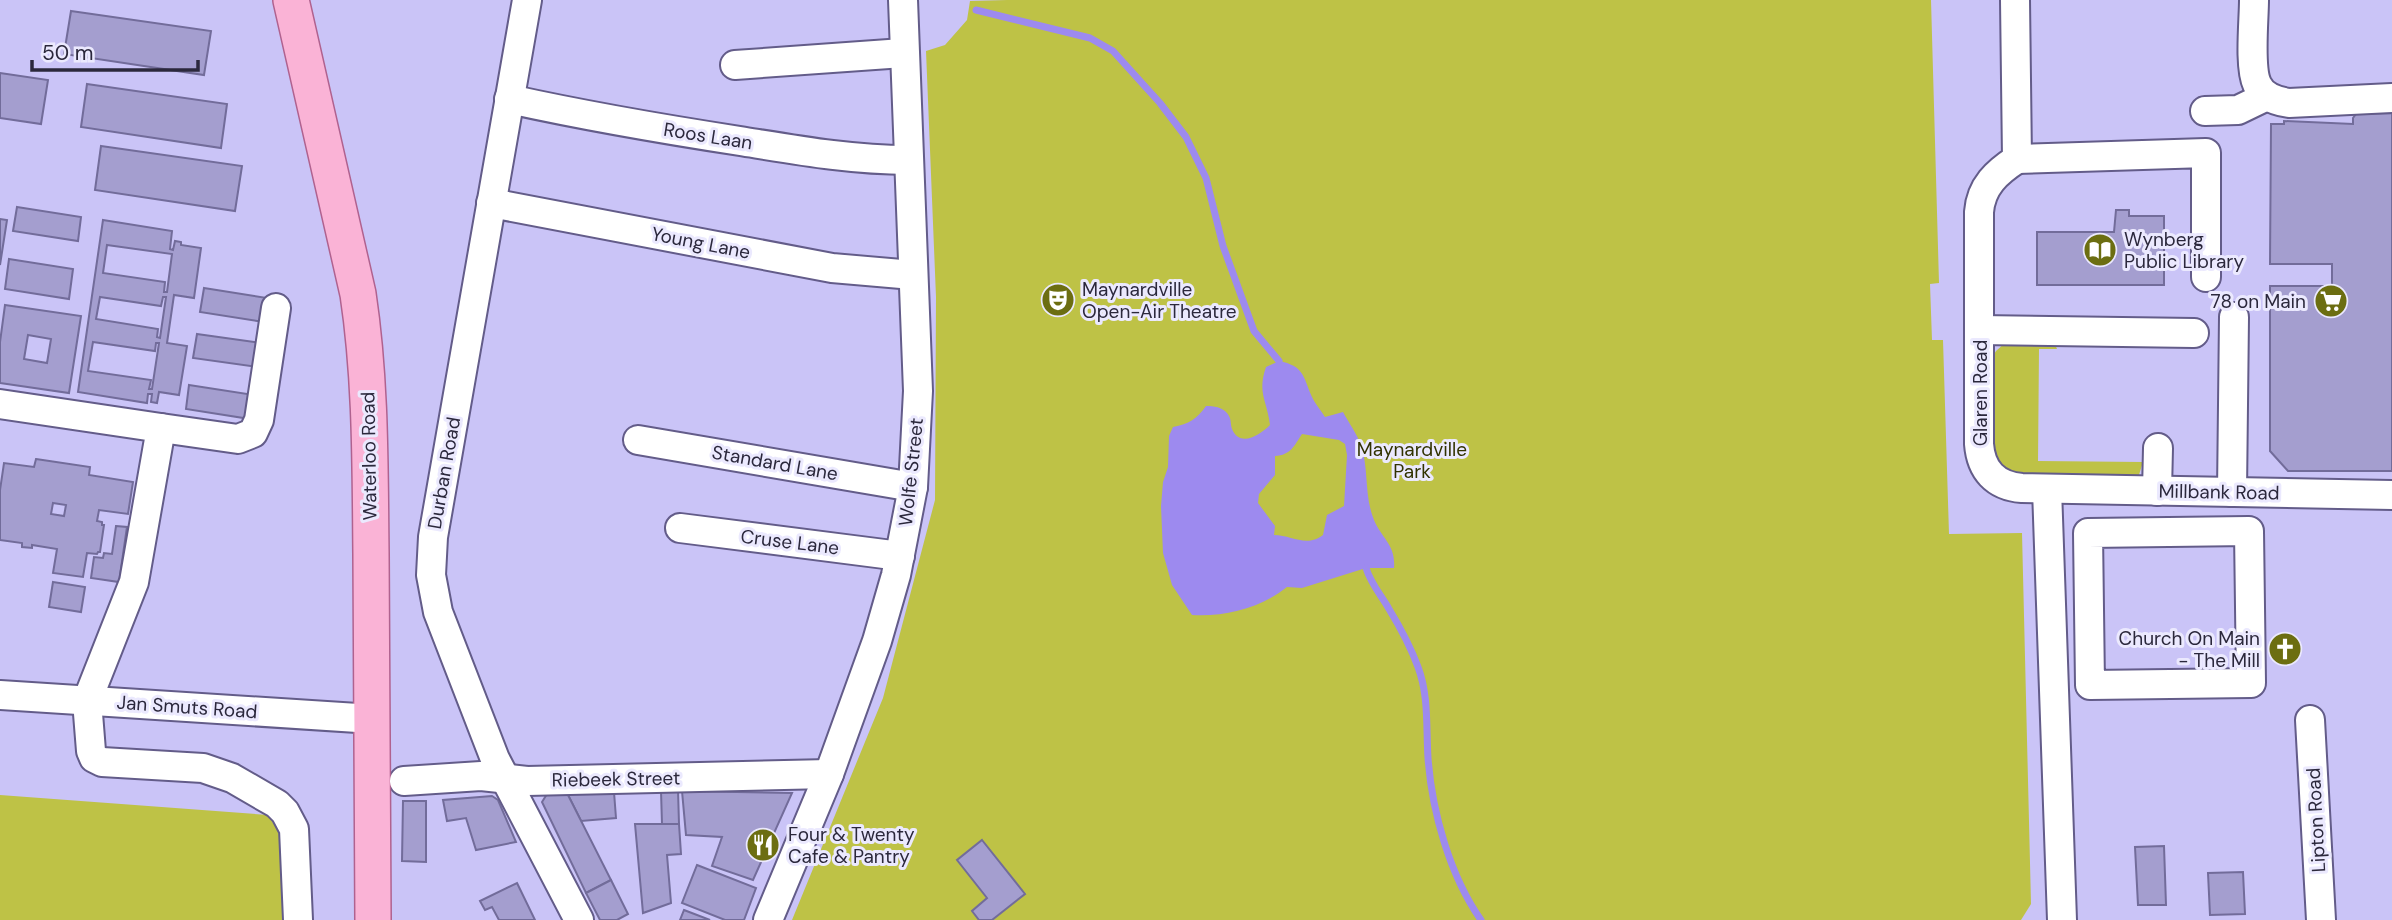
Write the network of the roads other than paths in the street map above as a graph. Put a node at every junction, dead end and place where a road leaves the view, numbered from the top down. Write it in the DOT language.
graph roads {
  1 [pos="292,0"];
  2 [pos="527,0"];
  3 [pos="903,0"];
  4 [pos="2015,0"];
  5 [pos="2253,0"];
  6 [pos="904,53"];
  7 [pos="735,65"];
  8 [pos="2262,90"];
  9 [pos="2392,98"];
  10 [pos="509,99"];
  11 [pos="2205,101"];
  12 [pos="2017,159"];
  13 [pos="908,160"];
  14 [pos="491,203"];
  15 [pos="913,275"];
  16 [pos="2206,277"];
  17 [pos="276,308"];
  18 [pos="2234,317"];
  19 [pos="1979,330"];
  20 [pos="2194,332"];
  21 [pos="0,404"];
  22 [pos="161,428"];
  23 [pos="638,440"];
  24 [pos="2158,448"];
  25 [pos="913,486"];
  26 [pos="2047,489"];
  27 [pos="2157,491"];
  28 [pos="2189,492"];
  29 [pos="2232,492"];
  30 [pos="2392,495"];
  31 [pos="680,528"];
  32 [pos="2189,532"];
  33 [pos="900,556"];
  34 [pos="2055,684"];
  35 [pos="2090,685"];
  36 [pos="0,695"];
  37 [pos="87,701"];
  38 [pos="373,719"];
  39 [pos="2310,720"];
  40 [pos="829,774"];
  41 [pos="506,781"];
  42 [pos="404,782"];
  43 [pos="298,920"];
  44 [pos="373,920"];
  45 [pos="579,920"];
  46 [pos="768,920"];
  47 [pos="2062,920"];
  48 [pos="2321,920"];
  1 -- 38 [label="main road, Waterloo Road"];
  2 -- 10 [label="street, Durban Road"];
  3 -- 6 [label="street, Wolfe Street"];
  4 -- 12 [label="street"];
  5 -- 8 [label="street"];
  6 -- 7 [label="street"];
  6 -- 13 [label="street, Wolfe Street"];
  8 -- 9 [label="street"];
  8 -- 11 [label="street"];
  10 -- 13 [label="street, Roos Laan"];
  10 -- 14 [label="street, Durban Road"];
  12 -- 16 [label="street"];
  12 -- 19 [label="street, Glaren Road"];
  13 -- 15 [label="street, Wolfe Street"];
  14 -- 15 [label="street, Young Lane"];
  14 -- 41 [label="street, Durban Road"];
  15 -- 25 [label="street, Wolfe Street"];
  17 -- 22 [label="street"];
  18 -- 29 [label="street"];
  19 -- 20 [label="street"];
  19 -- 26 [label="street, Glaren Road"];
  21 -- 22 [label="street"];
  22 -- 37 [label="street"];
  23 -- 25 [label="street, Standard Lane"];
  24 -- 27 [label="street"];
  25 -- 33 [label="street, Wolfe Street"];
  26 -- 27 [label="street, Millbank Road"];
  26 -- 34 [label="street"];
  27 -- 28 [label="street, Millbank Road"];
  28 -- 29 [label="street, Millbank Road"];
  28 -- 32 [label="street"];
  29 -- 30 [label="street, Millbank Road"];
  31 -- 33 [label="street, Cruse Lane"];
  32 -- 35 [label="street"];
  32 -- 35 [label="street"];
  33 -- 40 [label="street, Wolfe Street"];
  34 -- 35 [label="street"];
  34 -- 47 [label="street"];
  36 -- 37 [label="street, Jan Smuts Road"];
  37 -- 38 [label="street, Jan Smuts Road"];
  37 -- 43 [label="street"];
  38 -- 44 [label="main road, Waterloo Road"];
  39 -- 48 [label="street, Lipton Road"];
  40 -- 41 [label="street, Riebeek Street"];
  40 -- 46 [label="street, Wolfe Street"];
  41 -- 42 [label="street, Riebeek Street"];
  41 -- 45 [label="street, Durban Road"];
}
